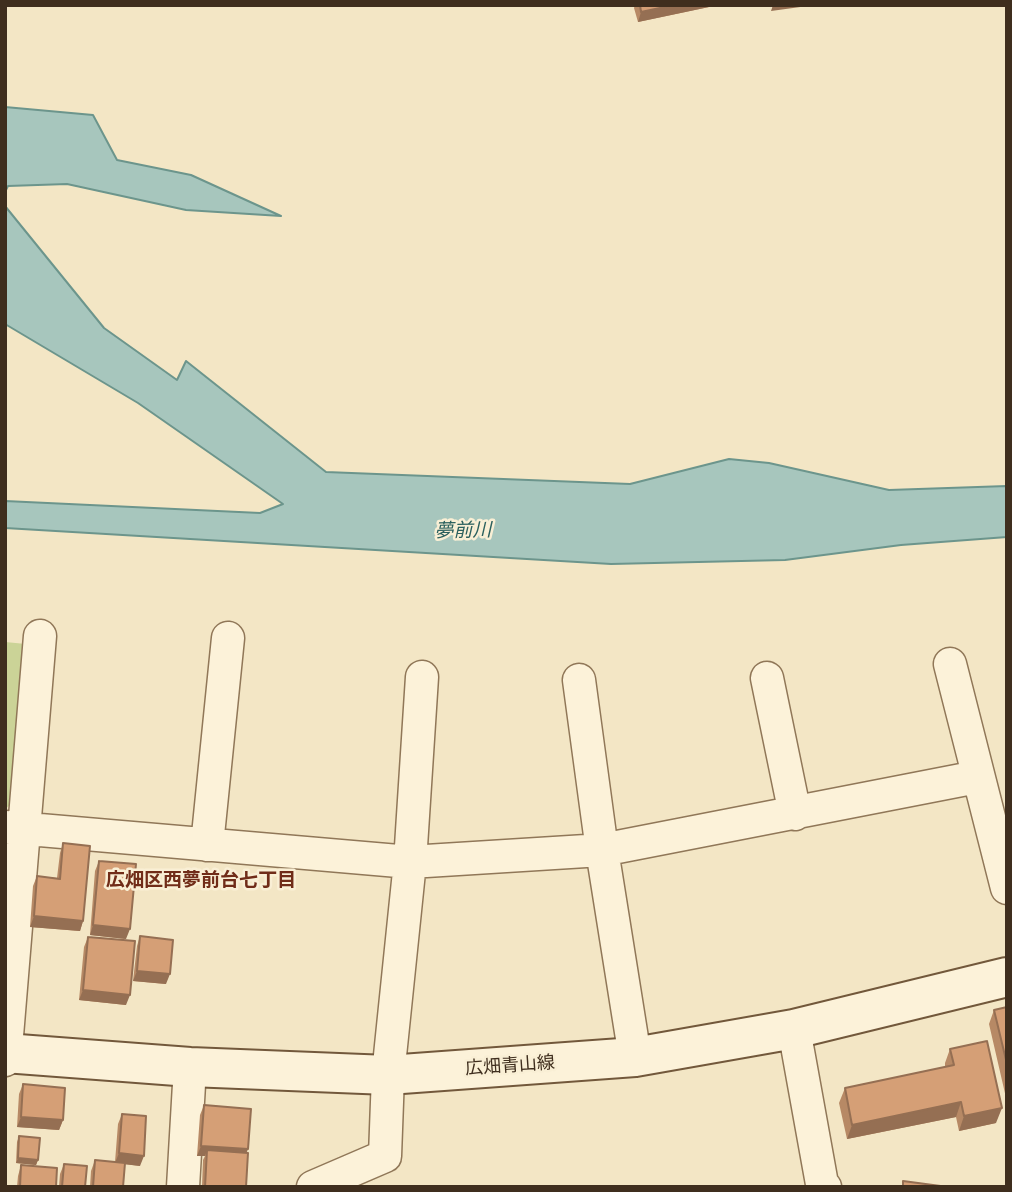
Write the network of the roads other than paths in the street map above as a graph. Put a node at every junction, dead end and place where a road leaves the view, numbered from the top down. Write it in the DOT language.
graph roads {
  1 [pos="40,636"];
  2 [pos="228,638"];
  3 [pos="950,664"];
  4 [pos="422,677"];
  5 [pos="767,678"];
  6 [pos="579,680"];
  7 [pos="977,778"];
  8 [pos="795,814"];
  9 [pos="15,828"];
  10 [pos="207,845"];
  11 [pos="602,850"];
  12 [pos="410,862"];
  13 [pos="1007,888"];
  14 [pos="1007,977"];
  15 [pos="794,1029"];
  16 [pos="6,1053"];
  17 [pos="635,1057"];
  18 [pos="5,1060"];
  19 [pos="190,1067"];
  20 [pos="388,1074"];
  21 [pos="351,1178"];
  22 [pos="183,1187"];
  23 [pos="313,1187"];
  24 [pos="825,1187"];
  1 -- 9 [label="street"];
  2 -- 10 [label="street"];
  3 -- 7 [label="street"];
  4 -- 12 [label="street"];
  5 -- 8 [label="street"];
  6 -- 11 [label="street"];
  7 -- 8 [label="street"];
  7 -- 13 [label="street"];
  8 -- 11 [label="street"];
  9 -- 10 [label="street"];
  9 -- 16 [label="street"];
  10 -- 12 [label="street"];
  11 -- 12 [label="street"];
  11 -- 17 [label="street"];
  12 -- 20 [label="street"];
  14 -- 15 [label="main road, 広畑青山線"];
  15 -- 17 [label="main road, 広畑青山線"];
  15 -- 24 [label="street"];
  16 -- 18 [label="street"];
  16 -- 19 [label="main road, 広畑青山線"];
  17 -- 20 [label="main road, 広畑青山線"];
  19 -- 20 [label="main road, 広畑青山線"];
  19 -- 22 [label="street"];
  20 -- 21 [label="street"];
  21 -- 23 [label="street"];
}
